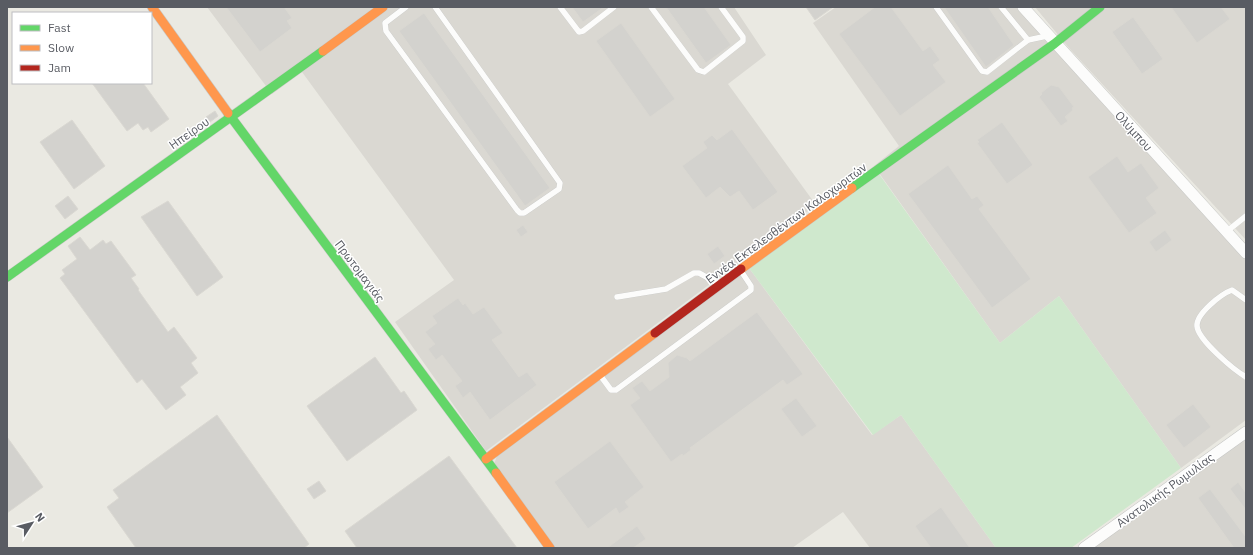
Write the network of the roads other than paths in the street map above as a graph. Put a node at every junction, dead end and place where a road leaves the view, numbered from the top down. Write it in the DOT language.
graph roads {
  1 [pos="152,7"];
  2 [pos="383,7"];
  3 [pos="405,7"];
  4 [pos="435,7"];
  5 [pos="560,7"];
  6 [pos="614,7"];
  7 [pos="651,7"];
  8 [pos="721,7"];
  9 [pos="936,7"];
  10 [pos="1001,7"];
  11 [pos="1023,7"];
  12 [pos="1100,7"];
  13 [pos="1028,40"];
  14 [pos="1051,40"];
  15 [pos="231,118"];
  16 [pos="1246,216"];
  17 [pos="1226,232"];
  18 [pos="1246,253"];
  19 [pos="741,270"];
  20 [pos="7,277"];
  21 [pos="722,285"];
  22 [pos="617,297"];
  23 [pos="1246,300"];
  24 [pos="600,375"];
  25 [pos="1246,376"];
  26 [pos="1246,432"];
  27 [pos="486,459"];
  28 [pos="550,548"];
  29 [pos="1084,548"];
  1 -- 15 [label="street, Πρωτομαγιάς"];
  2 -- 15 [label="street, Ηπείρου"];
  3 -- 4 [label="lane"];
  5 -- 6 [label="lane"];
  7 -- 8 [label="lane"];
  9 -- 13 [label="lane"];
  10 -- 13 [label="lane"];
  11 -- 14 [label="street, Ολύμπου"];
  12 -- 14 [label="street, Εννέα Εκτελεσθέντων Καλοχωριτών"];
  13 -- 14 [label="lane"];
  14 -- 17 [label="street, Ολύμπου"];
  14 -- 19 [label="street, Εννέα Εκτελεσθέντων Καλοχωριτών"];
  15 -- 20 [label="street, Ηπείρου"];
  15 -- 27 [label="street, Πρωτομαγιάς"];
  16 -- 17 [label="lane"];
  17 -- 18 [label="street, Ολύμπου"];
  19 -- 21 [label="street, Εννέα Εκτελεσθέντων Καλοχωριτών"];
  19 -- 24 [label="lane"];
  21 -- 22 [label="lane"];
  21 -- 24 [label="street, Εννέα Εκτελεσθέντων Καλοχωριτών"];
  23 -- 25 [label="lane"];
  24 -- 27 [label="street, Εννέα Εκτελεσθέντων Καλοχωριτών"];
  26 -- 29 [label="street, Ανατολικής Ρωμυλίας"];
  27 -- 28 [label="street, Πρωτομαγιάς"];
}
